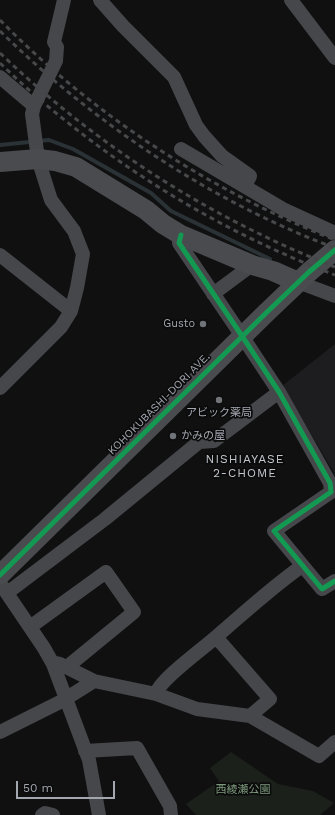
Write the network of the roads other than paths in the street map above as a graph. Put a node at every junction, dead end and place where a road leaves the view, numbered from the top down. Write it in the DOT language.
graph roads {
  1 [pos="64,0"];
  2 [pos="100,0"];
  3 [pos="291,0"];
  4 [pos="335,57"];
  5 [pos="0,78"];
  6 [pos="34,106"];
  7 [pos="181,149"];
  8 [pos="38,159"];
  9 [pos="0,162"];
  10 [pos="245,186"];
  11 [pos="335,233"];
  12 [pos="181,235"];
  13 [pos="335,250"];
  14 [pos="0,255"];
  15 [pos="252,266"];
  16 [pos="298,282"];
  17 [pos="213,294"];
  18 [pos="335,296"];
  19 [pos="71,311"];
  20 [pos="242,336"];
  21 [pos="0,388"];
  22 [pos="279,392"];
  23 [pos="302,566"];
  24 [pos="0,575"];
  25 [pos="335,581"];
  26 [pos="4,587"];
  27 [pos="30,627"];
  28 [pos="216,637"];
  29 [pos="53,664"];
  30 [pos="68,667"];
  31 [pos="94,681"];
  32 [pos="156,694"];
  33 [pos="66,698"];
  34 [pos="250,716"];
  35 [pos="0,732"];
  36 [pos="335,742"];
  37 [pos="85,751"];
  38 [pos="42,815"];
  39 [pos="53,815"];
  40 [pos="99,815"];
  41 [pos="171,815"];
  1 -- 6 [label="street"];
  2 -- 10 [label="street"];
  3 -- 4 [label="street"];
  5 -- 6 [label="street"];
  6 -- 8 [label="street"];
  7 -- 10 [label="street"];
  8 -- 9 [label="main road"];
  8 -- 12 [label="main road"];
  8 -- 19 [label="street"];
  10 -- 11 [label="street"];
  12 -- 15 [label="main road"];
  12 -- 17 [label="street"];
  13 -- 16 [label="main road, KOHOKUBASHI-DORI AVE."];
  14 -- 19 [label="street"];
  15 -- 16 [label="main road"];
  15 -- 17 [label="street"];
  16 -- 18 [label="street"];
  16 -- 20 [label="main road, KOHOKUBASHI-DORI AVE."];
  17 -- 20 [label="street"];
  19 -- 21 [label="street"];
  20 -- 22 [label="street"];
  20 -- 24 [label="main road, KOHOKUBASHI-DORI AVE."];
  22 -- 23 [label="street"];
  22 -- 26 [label="street"];
  23 -- 25 [label="street"];
  23 -- 28 [label="street"];
  26 -- 27 [label="street"];
  27 -- 29 [label="street"];
  27 -- 30 [label="street"];
  28 -- 32 [label="street"];
  28 -- 34 [label="street"];
  29 -- 30 [label="street"];
  29 -- 33 [label="street"];
  30 -- 31 [label="street"];
  31 -- 32 [label="street"];
  31 -- 33 [label="street"];
  32 -- 34 [label="street"];
  33 -- 35 [label="street"];
  33 -- 37 [label="street"];
  34 -- 36 [label="street"];
  37 -- 40 [label="street"];
  37 -- 41 [label="street"];
  38 -- 39 [label="street"];
}
